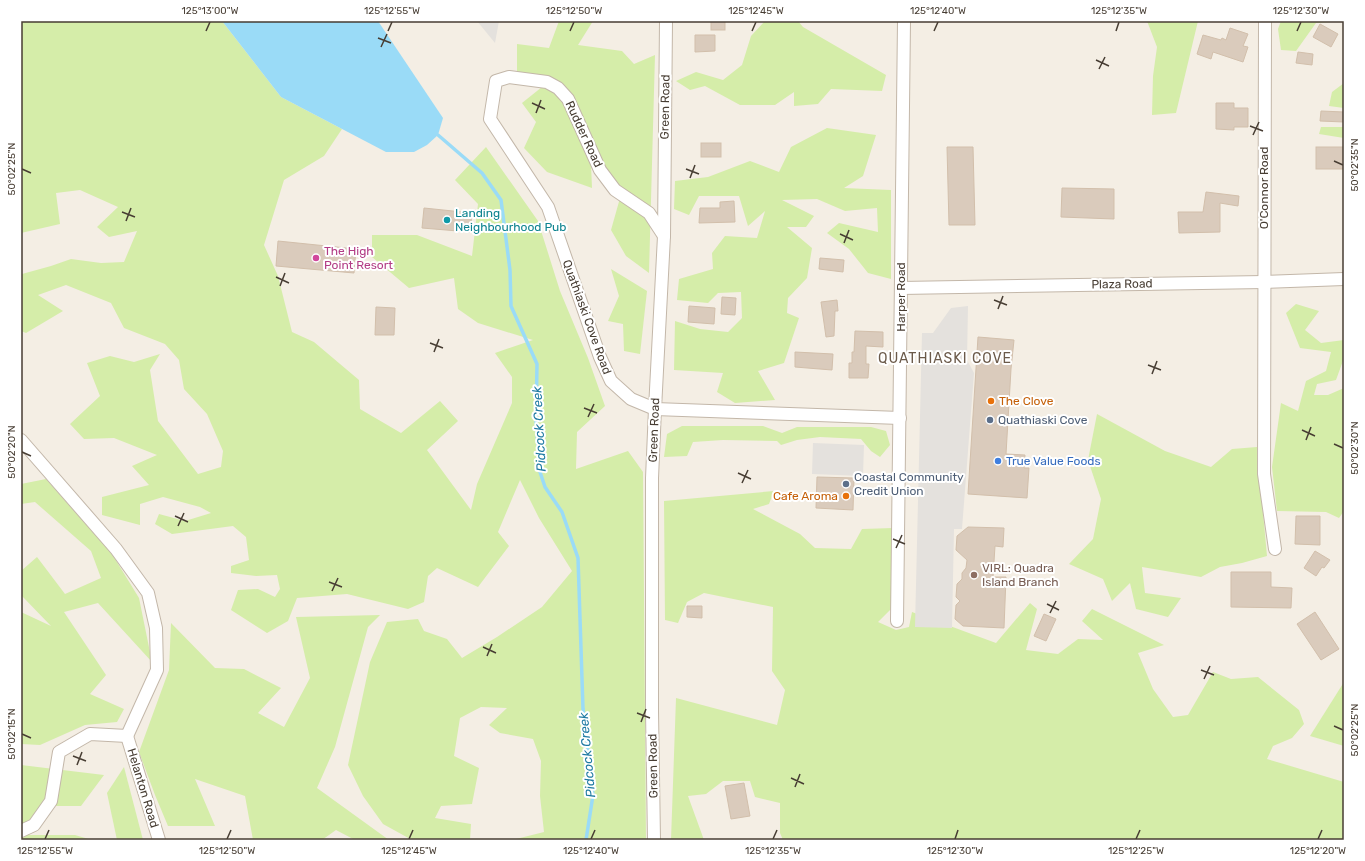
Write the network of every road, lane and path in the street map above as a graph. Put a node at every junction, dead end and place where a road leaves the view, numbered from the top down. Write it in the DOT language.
graph roads {
  1 [pos="666,21"];
  2 [pos="904,21"];
  3 [pos="1265,21"];
  4 [pos="490,119"];
  5 [pos="664,236"];
  6 [pos="1344,279"];
  7 [pos="1264,282"];
  8 [pos="901,288"];
  9 [pos="655,409"];
  10 [pos="900,418"];
  11 [pos="23,447"];
  12 [pos="1274,549"];
  13 [pos="898,621"];
  14 [pos="127,736"];
  15 [pos="21,831"];
  16 [pos="159,840"];
  17 [pos="654,840"];
  1 -- 5 [label="street, Green Road"];
  2 -- 8 [label="street, Harper Road"];
  3 -- 7 [label="street, O'Connor Road"];
  4 -- 5 [label="street, Rudder Road"];
  4 -- 9 [label="street, Quathiaski Cove Road"];
  5 -- 9 [label="street, Green Road"];
  6 -- 7 [label="street, Plaza Road"];
  7 -- 8 [label="street, Plaza Road"];
  7 -- 12 [label="street, O'Connor Road"];
  8 -- 10 [label="street, Harper Road"];
  9 -- 10 [label="street, Quathiaski Cove Road"];
  9 -- 17 [label="street, Green Road"];
  10 -- 13 [label="street, Harper Road"];
  11 -- 14 [label="street"];
  14 -- 15 [label="street"];
  14 -- 16 [label="street, Helanton Road"];
}
